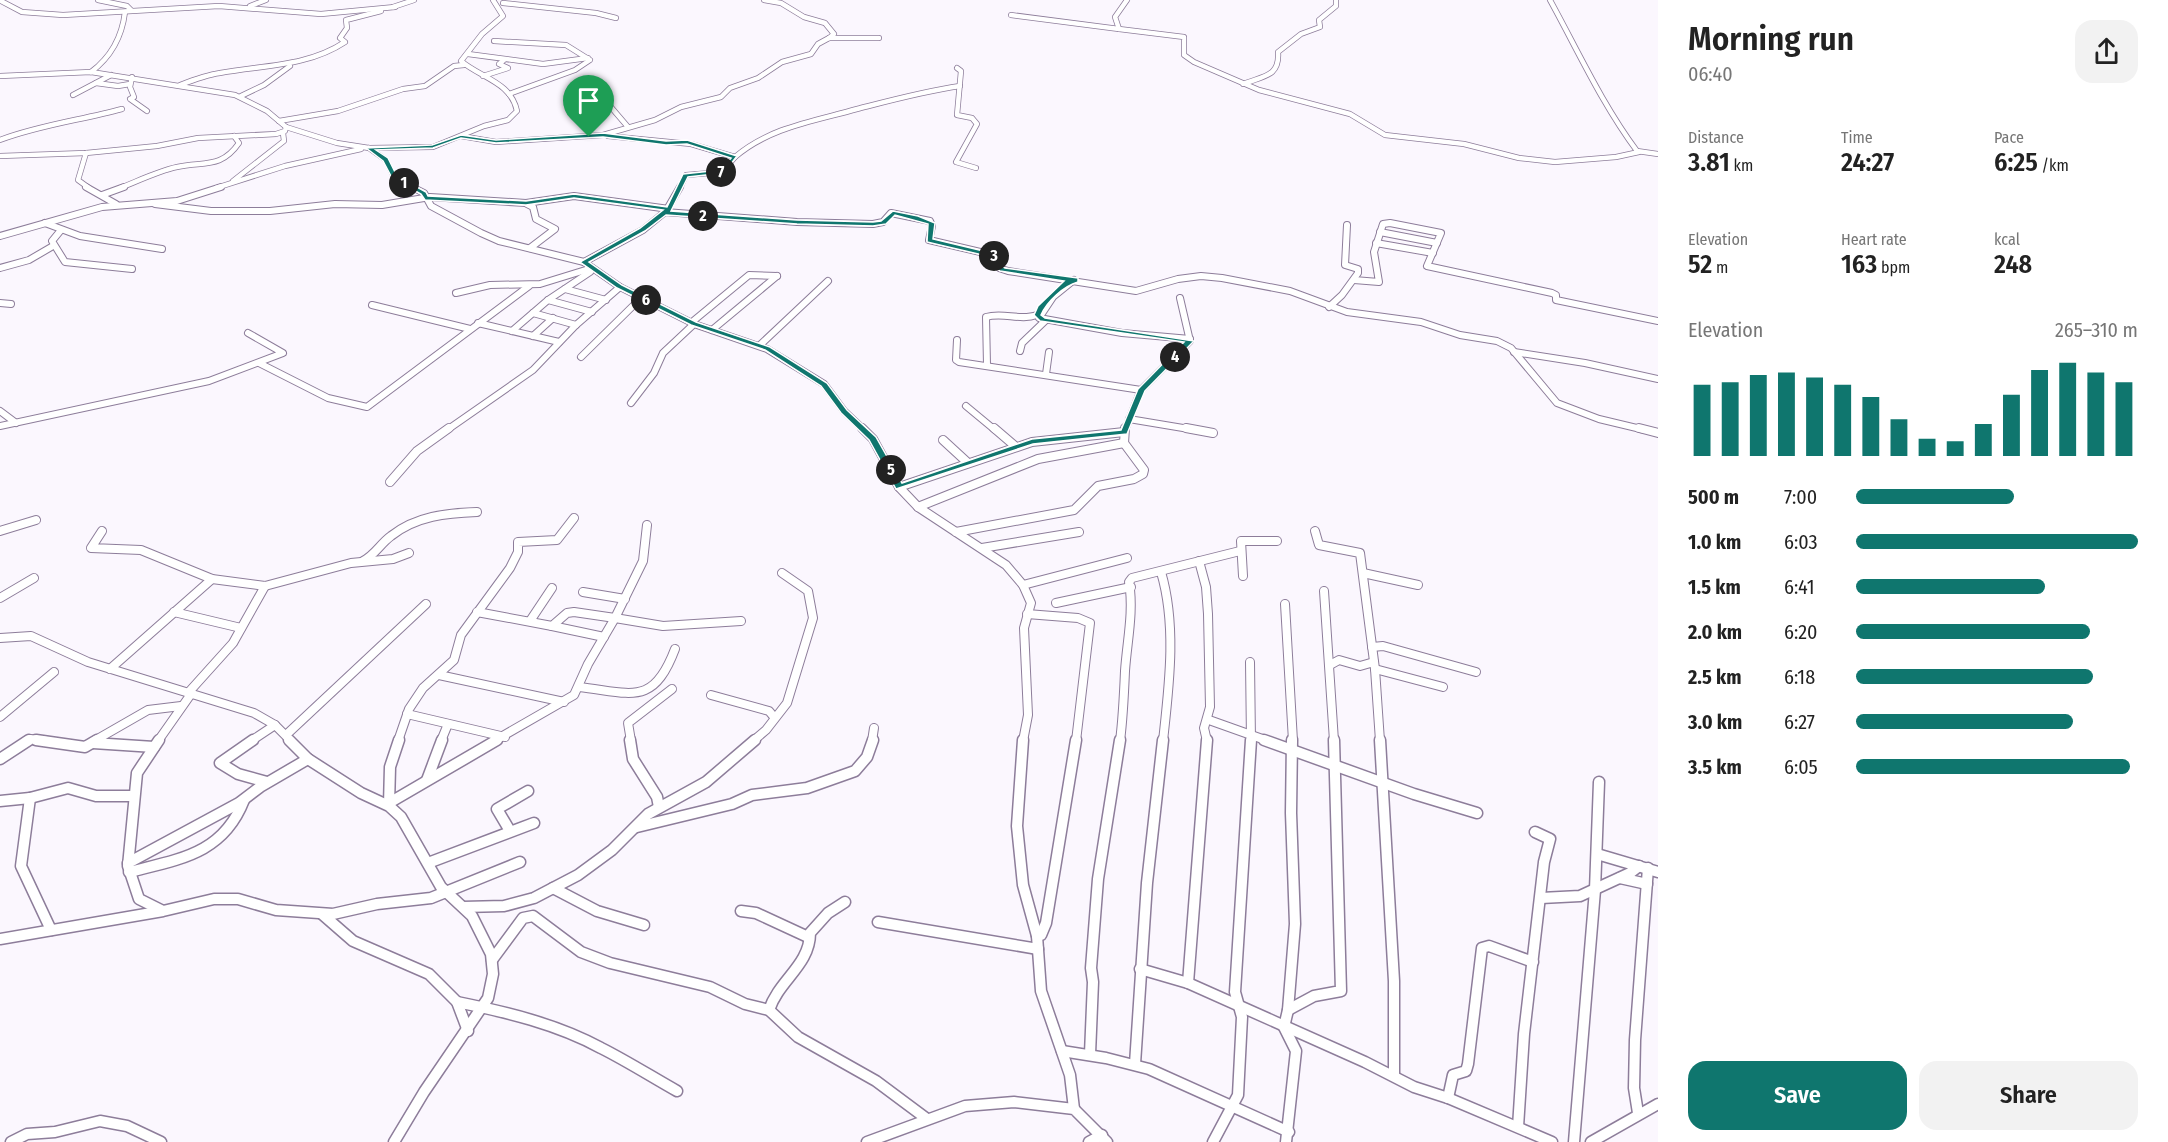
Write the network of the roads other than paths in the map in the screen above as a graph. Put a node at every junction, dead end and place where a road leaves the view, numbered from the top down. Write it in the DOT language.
graph roads {
  1 [pos="98,0"];
  2 [pos="185,0"];
  3 [pos="266,0"];
  4 [pos="414,0"];
  5 [pos="515,0"];
  6 [pos="764,0"];
  7 [pos="1127,0"];
  8 [pos="1336,0"];
  9 [pos="1550,0"];
  10 [pos="2,1"];
  11 [pos="494,2"];
  12 [pos="503,3"];
  13 [pos="395,6"];
  14 [pos="171,7"];
  15 [pos="248,7"];
  16 [pos="128,11"];
  17 [pos="1011,15"];
  18 [pos="616,18"];
  19 [pos="1119,29"];
  20 [pos="829,38"];
  21 [pos="879,38"];
  22 [pos="494,41"];
  23 [pos="468,54"];
  24 [pos="588,58"];
  25 [pos="504,60"];
  26 [pos="293,63"];
  27 [pos="465,65"];
  28 [pos="957,68"];
  29 [pos="91,72"];
  30 [pos="111,75"];
  31 [pos="0,76"];
  32 [pos="483,76"];
  33 [pos="132,77"];
  34 [pos="96,83"];
  35 [pos="130,84"];
  36 [pos="1243,84"];
  37 [pos="179,85"];
  38 [pos="960,86"];
  39 [pos="509,94"];
  40 [pos="584,94"];
  41 [pos="73,95"];
  42 [pos="241,96"];
  43 [pos="122,109"];
  44 [pos="147,111"];
  45 [pos="279,121"];
  46 [pos="628,127"];
  47 [pos="284,130"];
  48 [pos="603,135"];
  49 [pos="234,136"];
  50 [pos="461,136"];
  51 [pos="0,140"];
  52 [pos="367,148"];
  53 [pos="1639,152"];
  54 [pos="86,153"];
  55 [pos="1658,154"];
  56 [pos="0,156"];
  57 [pos="735,157"];
  58 [pos="976,168"];
  59 [pos="232,182"];
  60 [pos="102,195"];
  61 [pos="425,198"];
  62 [pos="526,203"];
  63 [pos="116,204"];
  64 [pos="154,204"];
  65 [pos="667,211"];
  66 [pos="45,223"];
  67 [pos="1347,225"];
  68 [pos="62,230"];
  69 [pos="1380,232"];
  70 [pos="0,236"];
  71 [pos="1376,243"];
  72 [pos="1437,243"];
  73 [pos="53,246"];
  74 [pos="530,248"];
  75 [pos="162,249"];
  76 [pos="1433,252"];
  77 [pos="584,262"];
  78 [pos="0,268"];
  79 [pos="132,269"];
  80 [pos="592,269"];
  81 [pos="1075,280"];
  82 [pos="1354,280"];
  83 [pos="828,281"];
  84 [pos="529,286"];
  85 [pos="620,287"];
  86 [pos="565,289"];
  87 [pos="456,293"];
  88 [pos="642,298"];
  89 [pos="1180,298"];
  90 [pos="548,300"];
  91 [pos="606,300"];
  92 [pos="0,303"];
  93 [pos="11,304"];
  94 [pos="372,304"];
  95 [pos="1329,307"];
  96 [pos="592,312"];
  97 [pos="533,313"];
  98 [pos="1037,315"];
  99 [pos="553,318"];
  100 [pos="1046,320"];
  101 [pos="1658,321"];
  102 [pos="478,323"];
  103 [pos="693,323"];
  104 [pos="576,325"];
  105 [pos="470,329"];
  106 [pos="712,330"];
  107 [pos="512,331"];
  108 [pos="248,333"];
  109 [pos="533,336"];
  110 [pos="1190,339"];
  111 [pos="957,340"];
  112 [pos="560,342"];
  113 [pos="760,345"];
  114 [pos="1020,351"];
  115 [pos="1049,352"];
  116 [pos="1514,352"];
  117 [pos="581,357"];
  118 [pos="259,363"];
  119 [pos="987,365"];
  120 [pos="1046,374"];
  121 [pos="1658,379"];
  122 [pos="1141,390"];
  123 [pos="631,403"];
  124 [pos="966,406"];
  125 [pos="0,411"];
  126 [pos="1129,418"];
  127 [pos="15,423"];
  128 [pos="0,426"];
  129 [pos="1124,432"];
  130 [pos="1213,433"];
  131 [pos="1658,433"];
  132 [pos="943,440"];
  133 [pos="1124,443"];
  134 [pos="1015,446"];
  135 [pos="968,463"];
  136 [pos="390,482"];
  137 [pos="899,487"];
  138 [pos="918,507"];
  139 [pos="477,512"];
  140 [pos="574,518"];
  141 [pos="36,520"];
  142 [pos="647,525"];
  143 [pos="0,531"];
  144 [pos="102,531"];
  145 [pos="1315,531"];
  146 [pos="956,532"];
  147 [pos="1079,532"];
  148 [pos="1277,541"];
  149 [pos="982,548"];
  150 [pos="1240,551"];
  151 [pos="408,553"];
  152 [pos="1127,558"];
  153 [pos="1199,561"];
  154 [pos="362,562"];
  155 [pos="1161,572"];
  156 [pos="782,573"];
  157 [pos="1363,573"];
  158 [pos="1243,576"];
  159 [pos="34,578"];
  160 [pos="212,579"];
  161 [pos="1023,585"];
  162 [pos="1418,585"];
  163 [pos="265,586"];
  164 [pos="1131,587"];
  165 [pos="552,588"];
  166 [pos="1324,591"];
  167 [pos="583,592"];
  168 [pos="0,598"];
  169 [pos="625,599"];
  170 [pos="1056,603"];
  171 [pos="426,604"];
  172 [pos="1286,604"];
  173 [pos="174,612"];
  174 [pos="477,612"];
  175 [pos="1027,614"];
  176 [pos="615,618"];
  177 [pos="530,621"];
  178 [pos="741,621"];
  179 [pos="552,626"];
  180 [pos="242,628"];
  181 [pos="604,637"];
  182 [pos="0,638"];
  183 [pos="1372,647"];
  184 [pos="675,649"];
  185 [pos="1250,662"];
  186 [pos="1330,665"];
  187 [pos="1375,665"];
  188 [pos="110,669"];
  189 [pos="54,672"];
  190 [pos="1476,672"];
  191 [pos="438,675"];
  192 [pos="579,687"];
  193 [pos="1443,687"];
  194 [pos="672,689"];
  195 [pos="190,694"];
  196 [pos="711,695"];
  197 [pos="564,702"];
  198 [pos="181,706"];
  199 [pos="407,714"];
  200 [pos="0,717"];
  201 [pos="774,717"];
  202 [pos="1209,720"];
  203 [pos="448,724"];
  204 [pos="275,725"];
  205 [pos="874,728"];
  206 [pos="1250,734"];
  207 [pos="286,735"];
  208 [pos="505,737"];
  209 [pos="92,743"];
  210 [pos="154,747"];
  211 [pos="1293,750"];
  212 [pos="2,754"];
  213 [pos="308,759"];
  214 [pos="1336,765"];
  215 [pos="428,780"];
  216 [pos="1383,781"];
  217 [pos="267,782"];
  218 [pos="1599,782"];
  219 [pos="528,791"];
  220 [pos="133,796"];
  221 [pos="30,798"];
  222 [pos="244,800"];
  223 [pos="0,801"];
  224 [pos="389,805"];
  225 [pos="659,807"];
  226 [pos="1477,813"];
  227 [pos="534,823"];
  228 [pos="636,828"];
  229 [pos="510,831"];
  230 [pos="1535,832"];
  231 [pos="1597,854"];
  232 [pos="519,862"];
  233 [pos="428,863"];
  234 [pos="129,867"];
  235 [pos="1648,869"];
  236 [pos="1620,878"];
  237 [pos="1647,884"];
  238 [pos="553,888"];
  239 [pos="1595,890"];
  240 [pos="446,893"];
  241 [pos="1541,898"];
  242 [pos="845,902"];
  243 [pos="462,907"];
  244 [pos="163,911"];
  245 [pos="741,911"];
  246 [pos="322,914"];
  247 [pos="878,922"];
  248 [pos="644,926"];
  249 [pos="51,930"];
  250 [pos="1037,936"];
  251 [pos="808,937"];
  252 [pos="0,939"];
  253 [pos="1038,949"];
  254 [pos="492,960"];
  255 [pos="1533,962"];
  256 [pos="1140,969"];
  257 [pos="1188,983"];
  258 [pos="457,1002"];
  259 [pos="1239,1005"];
  260 [pos="481,1008"];
  261 [pos="770,1010"];
  262 [pos="1288,1010"];
  263 [pos="1284,1028"];
  264 [pos="468,1031"];
  265 [pos="1062,1050"];
  266 [pos="1090,1054"];
  267 [pos="1135,1064"];
  268 [pos="1394,1076"];
  269 [pos="678,1090"];
  270 [pos="1448,1098"];
  271 [pos="1658,1104"];
  272 [pos="1233,1108"];
  273 [pos="1074,1109"];
  274 [pos="1638,1113"];
  275 [pos="927,1119"];
  276 [pos="1518,1127"];
  277 [pos="1288,1137"];
  278 [pos="1105,1138"];
  279 [pos="146,1139"];
  280 [pos="886,1139"];
  281 [pos="11,1142"];
  282 [pos="161,1142"];
  283 [pos="396,1142"];
  284 [pos="867,1142"];
  285 [pos="1089,1142"];
  286 [pos="1213,1142"];
  287 [pos="1552,1142"];
  288 [pos="1574,1142"];
  289 [pos="1591,1142"];
  1 -- 16 [label="street"];
  2 -- 14 [label="street"];
  3 -- 15 [label="street"];
  4 -- 13 [label="street"];
  5 -- 12 [label="street"];
  6 -- 20 [label="street"];
  7 -- 19 [label="street"];
  8 -- 36 [label="street"];
  9 -- 53 [label="street"];
  10 -- 16 [label="street"];
  11 -- 12 [label="street"];
  11 -- 23 [label="street"];
  12 -- 18 [label="street"];
  13 -- 15 [label="street"];
  13 -- 26 [label="street"];
  14 -- 15 [label="street"];
  14 -- 16 [label="street"];
  16 -- 29 [label="street"];
  17 -- 19 [label="street"];
  19 -- 36 [label="street"];
  20 -- 21 [label="street"];
  20 -- 46 [label="street"];
  22 -- 24 [label="street"];
  23 -- 25 [label="street"];
  23 -- 27 [label="street"];
  24 -- 25 [label="street"];
  24 -- 39 [label="street"];
  25 -- 32 [label="street"];
  26 -- 37 [label="street"];
  26 -- 42 [label="street"];
  27 -- 32 [label="street"];
  27 -- 45 [label="street"];
  28 -- 38 [label="street"];
  29 -- 30 [label="street"];
  29 -- 31 [label="street"];
  30 -- 33 [label="street"];
  30 -- 34 [label="street"];
  32 -- 39 [label="street"];
  33 -- 35 [label="street"];
  33 -- 37 [label="street"];
  34 -- 35 [label="street"];
  34 -- 41 [label="street"];
  35 -- 44 [label="street"];
  36 -- 53 [label="street"];
  37 -- 42 [label="street"];
  38 -- 57 [label="street"];
  38 -- 58 [label="street"];
  39 -- 50 [label="street"];
  40 -- 46 [label="street"];
  42 -- 45 [label="street"];
  43 -- 51 [label="street"];
  45 -- 47 [label="street"];
  46 -- 48 [label="street"];
  47 -- 49 [label="street"];
  47 -- 52 [label="street"];
  47 -- 59 [label="street"];
  48 -- 50 [label="street"];
  48 -- 57 [label="street"];
  49 -- 54 [label="street"];
  49 -- 60 [label="street"];
  50 -- 52 [label="street"];
  52 -- 59 [label="street"];
  52 -- 61 [label="street"];
  53 -- 55 [label="street"];
  54 -- 56 [label="street"];
  54 -- 60 [label="street"];
  57 -- 65 [label="street"];
  59 -- 64 [label="street"];
  60 -- 63 [label="street"];
  61 -- 62 [label="street"];
  61 -- 64 [label="street"];
  61 -- 74 [label="street"];
  62 -- 65 [label="street"];
  62 -- 74 [label="street"];
  63 -- 64 [label="street"];
  63 -- 66 [label="street"];
  65 -- 77 [label="street"];
  65 -- 81 [label="street"];
  66 -- 68 [label="street"];
  66 -- 70 [label="street"];
  67 -- 82 [label="street"];
  68 -- 73 [label="street"];
  68 -- 75 [label="street"];
  69 -- 71 [label="street"];
  69 -- 72 [label="street"];
  69 -- 72 [label="street"];
  71 -- 76 [label="street"];
  71 -- 82 [label="street"];
  72 -- 76 [label="street"];
  73 -- 78 [label="street"];
  73 -- 79 [label="street"];
  74 -- 77 [label="street"];
  76 -- 101 [label="street"];
  77 -- 80 [label="street"];
  80 -- 84 [label="street"];
  80 -- 85 [label="street"];
  80 -- 86 [label="street"];
  81 -- 95 [label="street"];
  81 -- 98 [label="street"];
  82 -- 95 [label="street"];
  83 -- 113 [label="street"];
  84 -- 87 [label="street"];
  84 -- 102 [label="street"];
  85 -- 88 [label="street"];
  85 -- 91 [label="street"];
  86 -- 90 [label="street"];
  86 -- 91 [label="street"];
  88 -- 103 [label="street"];
  88 -- 117 [label="street"];
  89 -- 110 [label="street"];
  90 -- 96 [label="street"];
  90 -- 97 [label="street"];
  91 -- 96 [label="street"];
  92 -- 93 [label="street"];
  94 -- 105 [label="street"];
  95 -- 116 [label="street"];
  96 -- 104 [label="street"];
  97 -- 99 [label="street"];
  97 -- 107 [label="street"];
  98 -- 100 [label="street"];
  98 -- 119 [label="street"];
  99 -- 104 [label="street"];
  99 -- 109 [label="street"];
  100 -- 110 [label="street"];
  100 -- 114 [label="street"];
  102 -- 105 [label="street"];
  102 -- 107 [label="street"];
  103 -- 106 [label="street"];
  103 -- 106 [label="street"];
  103 -- 123 [label="street"];
  104 -- 112 [label="street"];
  105 -- 118 [label="street"];
  106 -- 113 [label="street"];
  107 -- 109 [label="street"];
  108 -- 118 [label="street"];
  109 -- 112 [label="street"];
  110 -- 122 [label="street"];
  111 -- 119 [label="street"];
  112 -- 136 [label="street"];
  113 -- 137 [label="street"];
  115 -- 120 [label="street"];
  116 -- 121 [label="street"];
  116 -- 131 [label="street"];
  118 -- 127 [label="street"];
  119 -- 120 [label="street"];
  120 -- 122 [label="street"];
  122 -- 126 [label="street"];
  124 -- 134 [label="street"];
  125 -- 127 [label="street"];
  126 -- 129 [label="street"];
  126 -- 130 [label="street"];
  127 -- 128 [label="street"];
  129 -- 133 [label="street"];
  129 -- 134 [label="street"];
  132 -- 135 [label="street"];
  133 -- 138 [label="street"];
  133 -- 146 [label="street"];
  134 -- 135 [label="street"];
  135 -- 137 [label="street"];
  137 -- 138 [label="street"];
  138 -- 146 [label="street"];
  139 -- 154 [label="street"];
  140 -- 174 [label="street"];
  141 -- 143 [label="street"];
  142 -- 169 [label="street"];
  144 -- 160 [label="street"];
  145 -- 157 [label="street"];
  146 -- 149 [label="street"];
  147 -- 149 [label="street"];
  148 -- 150 [label="street"];
  149 -- 161 [label="street"];
  150 -- 153 [label="street"];
  150 -- 158 [label="street"];
  151 -- 154 [label="street"];
  152 -- 161 [label="street"];
  153 -- 155 [label="street"];
  153 -- 202 [label="street"];
  154 -- 163 [label="street"];
  155 -- 164 [label="street"];
  155 -- 256 [label="street"];
  156 -- 201 [label="street"];
  157 -- 162 [label="street"];
  157 -- 183 [label="street"];
  159 -- 168 [label="street"];
  160 -- 163 [label="street"];
  160 -- 173 [label="street"];
  161 -- 175 [label="street"];
  163 -- 180 [label="street"];
  164 -- 170 [label="street"];
  164 -- 266 [label="street"];
  165 -- 177 [label="street"];
  166 -- 186 [label="street"];
  167 -- 169 [label="street"];
  169 -- 176 [label="street"];
  171 -- 207 [label="street"];
  172 -- 211 [label="street"];
  173 -- 180 [label="street"];
  173 -- 188 [label="street"];
  174 -- 177 [label="street"];
  174 -- 191 [label="street"];
  175 -- 250 [label="street"];
  175 -- 250 [label="street"];
  176 -- 178 [label="street"];
  176 -- 179 [label="street"];
  176 -- 181 [label="street"];
  177 -- 179 [label="street"];
  179 -- 181 [label="street"];
  180 -- 195 [label="street"];
  181 -- 192 [label="street"];
  182 -- 188 [label="street"];
  183 -- 187 [label="street"];
  183 -- 190 [label="street"];
  184 -- 192 [label="street"];
  185 -- 206 [label="street"];
  186 -- 187 [label="street"];
  186 -- 214 [label="street"];
  187 -- 193 [label="street"];
  187 -- 216 [label="street"];
  188 -- 195 [label="street"];
  189 -- 200 [label="street"];
  191 -- 197 [label="street"];
  191 -- 199 [label="street"];
  192 -- 197 [label="street"];
  194 -- 225 [label="street"];
  195 -- 198 [label="street"];
  195 -- 204 [label="street"];
  196 -- 201 [label="street"];
  197 -- 208 [label="street"];
  198 -- 209 [label="street"];
  198 -- 210 [label="street"];
  199 -- 203 [label="street"];
  199 -- 224 [label="street"];
  201 -- 225 [label="street"];
  202 -- 206 [label="street"];
  202 -- 257 [label="street"];
  203 -- 208 [label="street"];
  203 -- 215 [label="street"];
  204 -- 207 [label="street"];
  204 -- 217 [label="street"];
  205 -- 228 [label="street"];
  206 -- 211 [label="street"];
  206 -- 259 [label="street"];
  207 -- 213 [label="street"];
  208 -- 215 [label="street"];
  209 -- 210 [label="street"];
  209 -- 212 [label="street"];
  210 -- 220 [label="street"];
  211 -- 214 [label="street"];
  211 -- 262 [label="street"];
  213 -- 217 [label="street"];
  213 -- 224 [label="street"];
  214 -- 216 [label="street"];
  214 -- 262 [label="street"];
  215 -- 224 [label="street"];
  216 -- 226 [label="street"];
  216 -- 268 [label="street"];
  217 -- 222 [label="street"];
  218 -- 231 [label="street"];
  219 -- 229 [label="street"];
  220 -- 221 [label="street"];
  220 -- 234 [label="street"];
  221 -- 223 [label="street"];
  221 -- 249 [label="street"];
  222 -- 234 [label="street"];
  222 -- 234 [label="street"];
  224 -- 233 [label="street"];
  225 -- 228 [label="street"];
  227 -- 229 [label="street"];
  228 -- 238 [label="street"];
  229 -- 233 [label="street"];
  230 -- 241 [label="street"];
  231 -- 235 [label="street"];
  231 -- 239 [label="street"];
  232 -- 240 [label="street"];
  233 -- 240 [label="street"];
  234 -- 244 [label="street"];
  235 -- 236 [label="street"];
  235 -- 237 [label="street"];
  236 -- 237 [label="street"];
  236 -- 239 [label="street"];
  237 -- 274 [label="street"];
  238 -- 243 [label="street"];
  238 -- 248 [label="street"];
  239 -- 241 [label="street"];
  239 -- 288 [label="street"];
  240 -- 243 [label="street"];
  240 -- 246 [label="street"];
  241 -- 255 [label="street"];
  242 -- 251 [label="street"];
  243 -- 254 [label="street"];
  244 -- 246 [label="street"];
  244 -- 249 [label="street"];
  245 -- 251 [label="street"];
  246 -- 258 [label="street"];
  247 -- 253 [label="street"];
  249 -- 252 [label="street"];
  250 -- 253 [label="street"];
  251 -- 261 [label="street"];
  253 -- 265 [label="street"];
  254 -- 260 [label="street"];
  254 -- 261 [label="street"];
  255 -- 270 [label="street"];
  255 -- 276 [label="street"];
  256 -- 257 [label="street"];
  256 -- 267 [label="street"];
  257 -- 259 [label="street"];
  258 -- 260 [label="street"];
  258 -- 264 [label="street"];
  259 -- 263 [label="street"];
  259 -- 272 [label="street"];
  260 -- 264 [label="street"];
  260 -- 269 [label="street"];
  261 -- 275 [label="street"];
  262 -- 263 [label="street"];
  263 -- 268 [label="street"];
  263 -- 277 [label="street"];
  264 -- 283 [label="street"];
  265 -- 266 [label="street"];
  265 -- 273 [label="street"];
  266 -- 267 [label="street"];
  267 -- 272 [label="street"];
  268 -- 270 [label="street"];
  270 -- 276 [label="street"];
  271 -- 274 [label="street"];
  272 -- 277 [label="street"];
  272 -- 286 [label="street"];
  273 -- 275 [label="street"];
  273 -- 278 [label="street"];
  274 -- 289 [label="street"];
  275 -- 280 [label="street"];
  276 -- 287 [label="street"];
  278 -- 285 [label="street"];
  279 -- 281 [label="street"];
  279 -- 282 [label="street"];
  280 -- 284 [label="street"];
}
